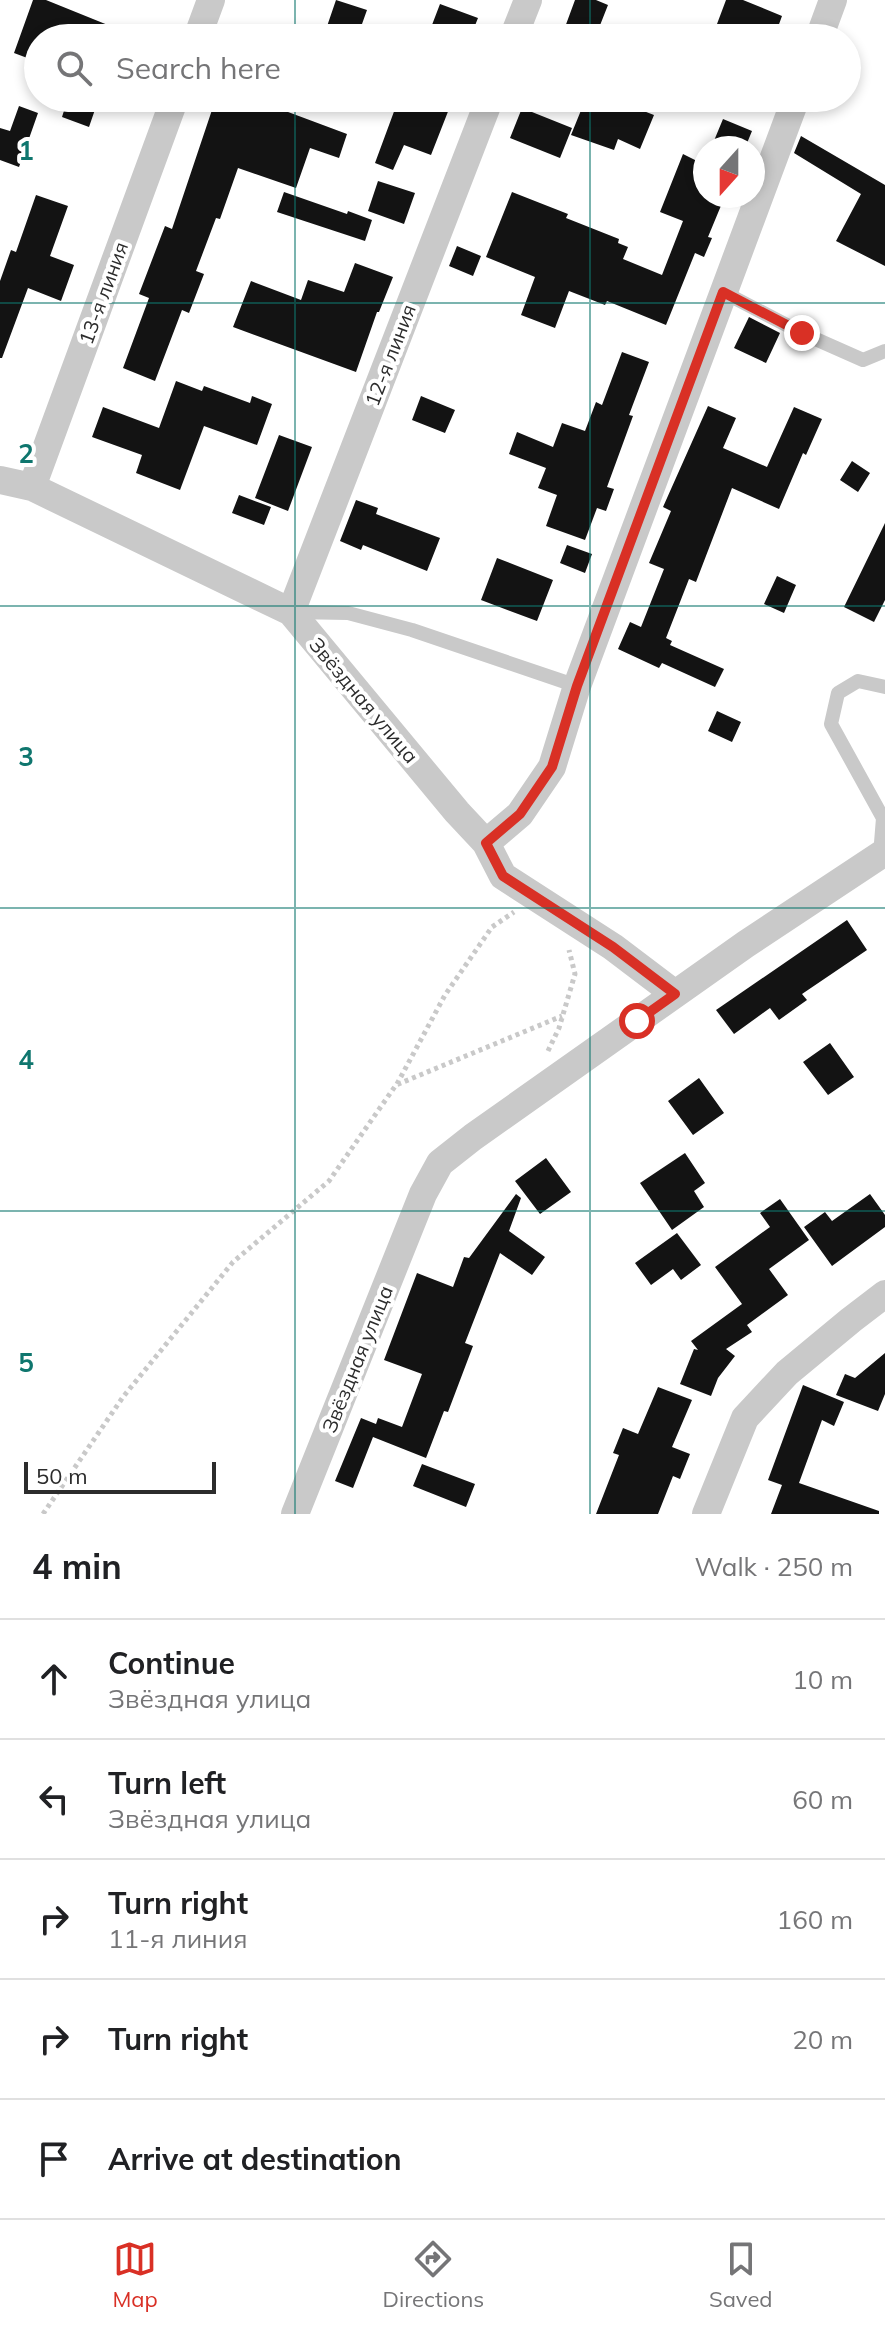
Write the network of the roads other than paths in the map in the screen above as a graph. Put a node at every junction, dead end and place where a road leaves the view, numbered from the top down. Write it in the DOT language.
graph roads {
  1 [pos="211,0"];
  2 [pos="528,0"];
  3 [pos="833,0"];
  4 [pos="202,24"];
  5 [pos="519,24"];
  6 [pos="824,24"];
  7 [pos="170,112"];
  8 [pos="485,112"];
  9 [pos="791,112"];
  10 [pos="723,292"];
  11 [pos="885,351"];
  12 [pos="0,480"];
  13 [pos="32,487"];
  14 [pos="291,612"];
  15 [pos="577,686"];
  16 [pos="885,687"];
  17 [pos="486,843"];
  18 [pos="883,854"];
  19 [pos="675,994"];
  20 [pos="885,1294"];
  21 [pos="295,1514"];
  22 [pos="706,1514"];
  1 -- 4 [label="street"];
  2 -- 5 [label="street"];
  3 -- 6 [label="street"];
  7 -- 13 [label="street, 13-я линия"];
  8 -- 14 [label="street, 12-я линия"];
  9 -- 10 [label="street"];
  10 -- 11 [label="lane"];
  10 -- 15 [label="street"];
  12 -- 13 [label="street, Звёздная улица"];
  13 -- 14 [label="street, Звёздная улица"];
  14 -- 15 [label="lane"];
  14 -- 17 [label="street, Звёздная улица"];
  15 -- 17 [label="street"];
  16 -- 18 [label="lane"];
  17 -- 19 [label="street, Звёздная улица"];
  18 -- 19 [label="street, Звёздная улица"];
  19 -- 21 [label="street, Звёздная улица"];
  20 -- 22 [label="street"];
}
